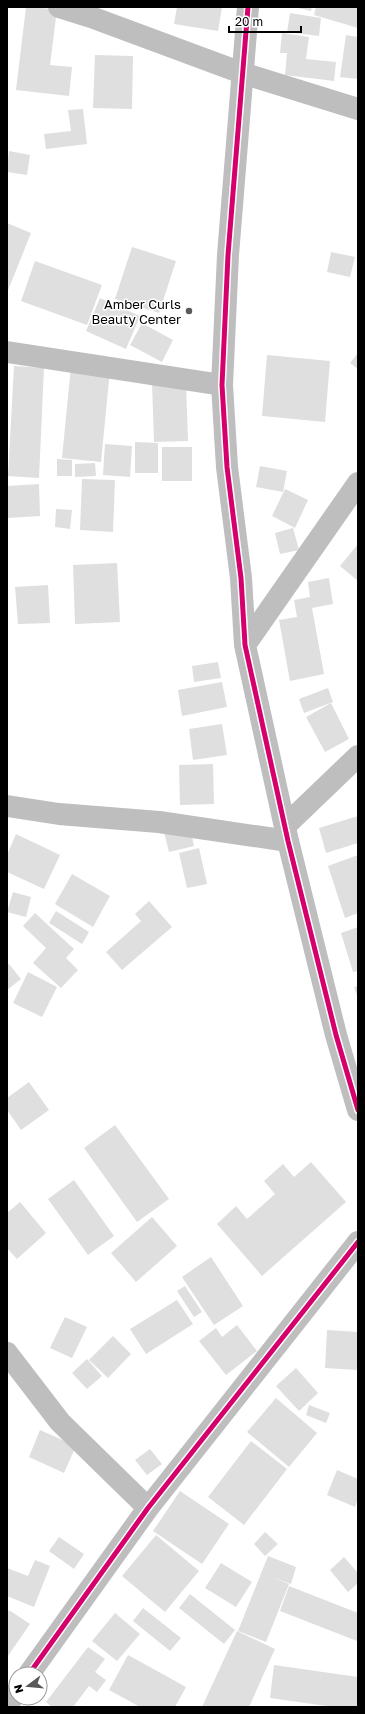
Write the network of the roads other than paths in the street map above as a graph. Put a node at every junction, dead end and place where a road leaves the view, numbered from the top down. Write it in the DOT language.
graph roads {
  1 [pos="59,7"];
  2 [pos="248,7"];
  3 [pos="242,73"];
  4 [pos="358,109"];
  5 [pos="7,352"];
  6 [pos="222,385"];
  7 [pos="358,483"];
  8 [pos="245,645"];
  9 [pos="358,756"];
  10 [pos="7,806"];
  11 [pos="287,834"];
  12 [pos="358,1110"];
  13 [pos="358,1242"];
  14 [pos="7,1353"];
  15 [pos="148,1508"];
  16 [pos="35,1666"];
  1 -- 3 [label="street"];
  2 -- 3 [label="street"];
  3 -- 4 [label="street"];
  3 -- 6 [label="street"];
  5 -- 6 [label="street"];
  6 -- 8 [label="street"];
  7 -- 8 [label="street"];
  8 -- 11 [label="street"];
  9 -- 11 [label="street"];
  10 -- 11 [label="street"];
  11 -- 12 [label="street"];
  13 -- 15 [label="street"];
  14 -- 15 [label="street"];
  15 -- 16 [label="street"];
}
